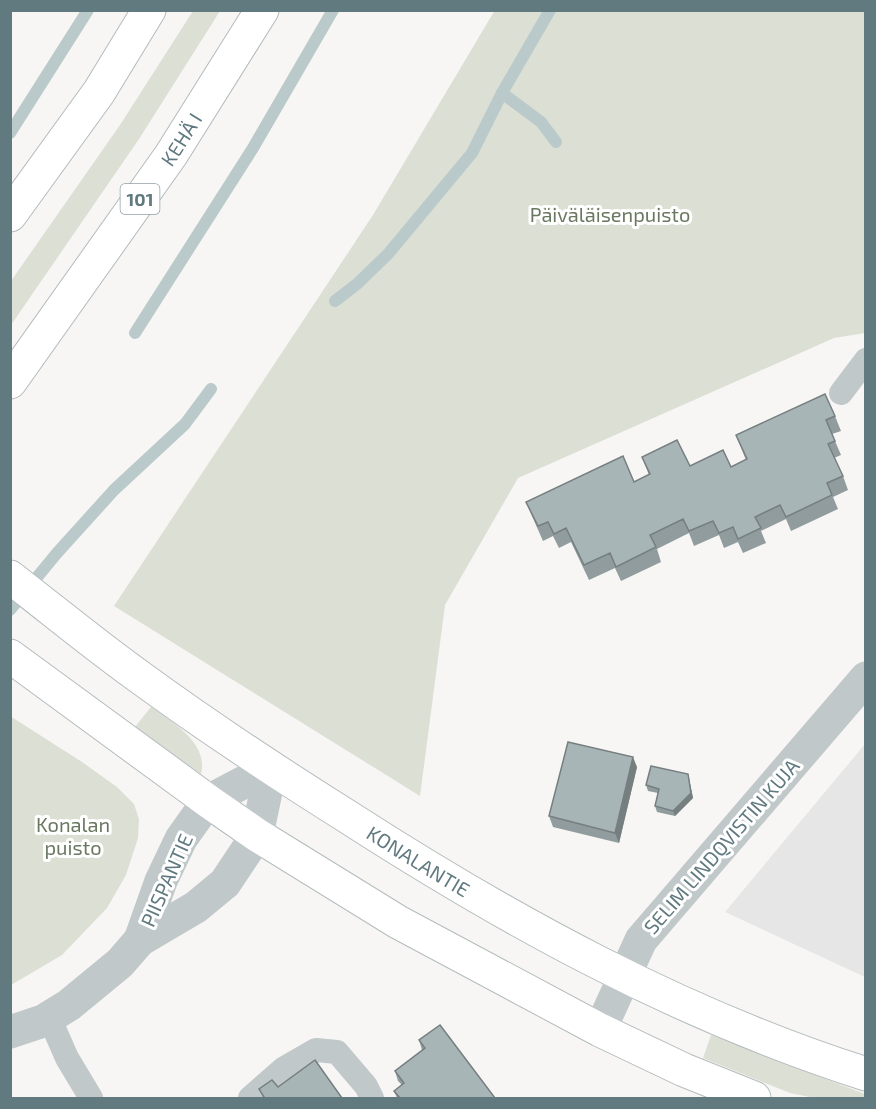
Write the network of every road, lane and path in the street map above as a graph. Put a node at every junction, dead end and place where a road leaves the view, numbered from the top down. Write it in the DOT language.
graph roads {
  1 [pos="149,10"];
  2 [pos="262,10"];
  3 [pos="10,215"];
  4 [pos="866,360"];
  5 [pos="10,382"];
  6 [pos="841,393"];
  7 [pos="10,577"];
  8 [pos="10,656"];
  9 [pos="866,678"];
  10 [pos="271,768"];
  11 [pos="208,801"];
  12 [pos="257,835"];
  13 [pos="140,940"];
  14 [pos="624,977"];
  15 [pos="49,1017"];
  16 [pos="600,1030"];
  17 [pos="10,1032"];
  18 [pos="866,1074"];
  19 [pos="91,1098"];
  20 [pos="250,1098"];
  21 [pos="372,1098"];
  22 [pos="754,1098"];
  1 -- 3 [label="main road"];
  2 -- 5 [label="main road, KEHÄ I / 101"];
  4 -- 6 [label="lane"];
  7 -- 10 [label="main road, KONALANTIE"];
  8 -- 11 [label="main road"];
  9 -- 14 [label="street, SELIM LINDQVISTIN KUJA"];
  10 -- 11 [label="street, PIISPANTIE"];
  10 -- 12 [label="street, PIISPANTIE"];
  10 -- 14 [label="main road, KONALANTIE"];
  11 -- 12 [label="main road"];
  11 -- 13 [label="street, PIISPANTIE"];
  12 -- 13 [label="street, PIISPANTIE"];
  12 -- 16 [label="main road"];
  13 -- 15 [label="street, PIISPANTIE"];
  14 -- 16 [label="street, SELIM LINDQVISTIN KUJA"];
  14 -- 18 [label="main road, KONALANTIE"];
  15 -- 17 [label="street, PIISPANTIE"];
  15 -- 19 [label="lane"];
  16 -- 22 [label="main road"];
  20 -- 21 [label="lane"];
}
